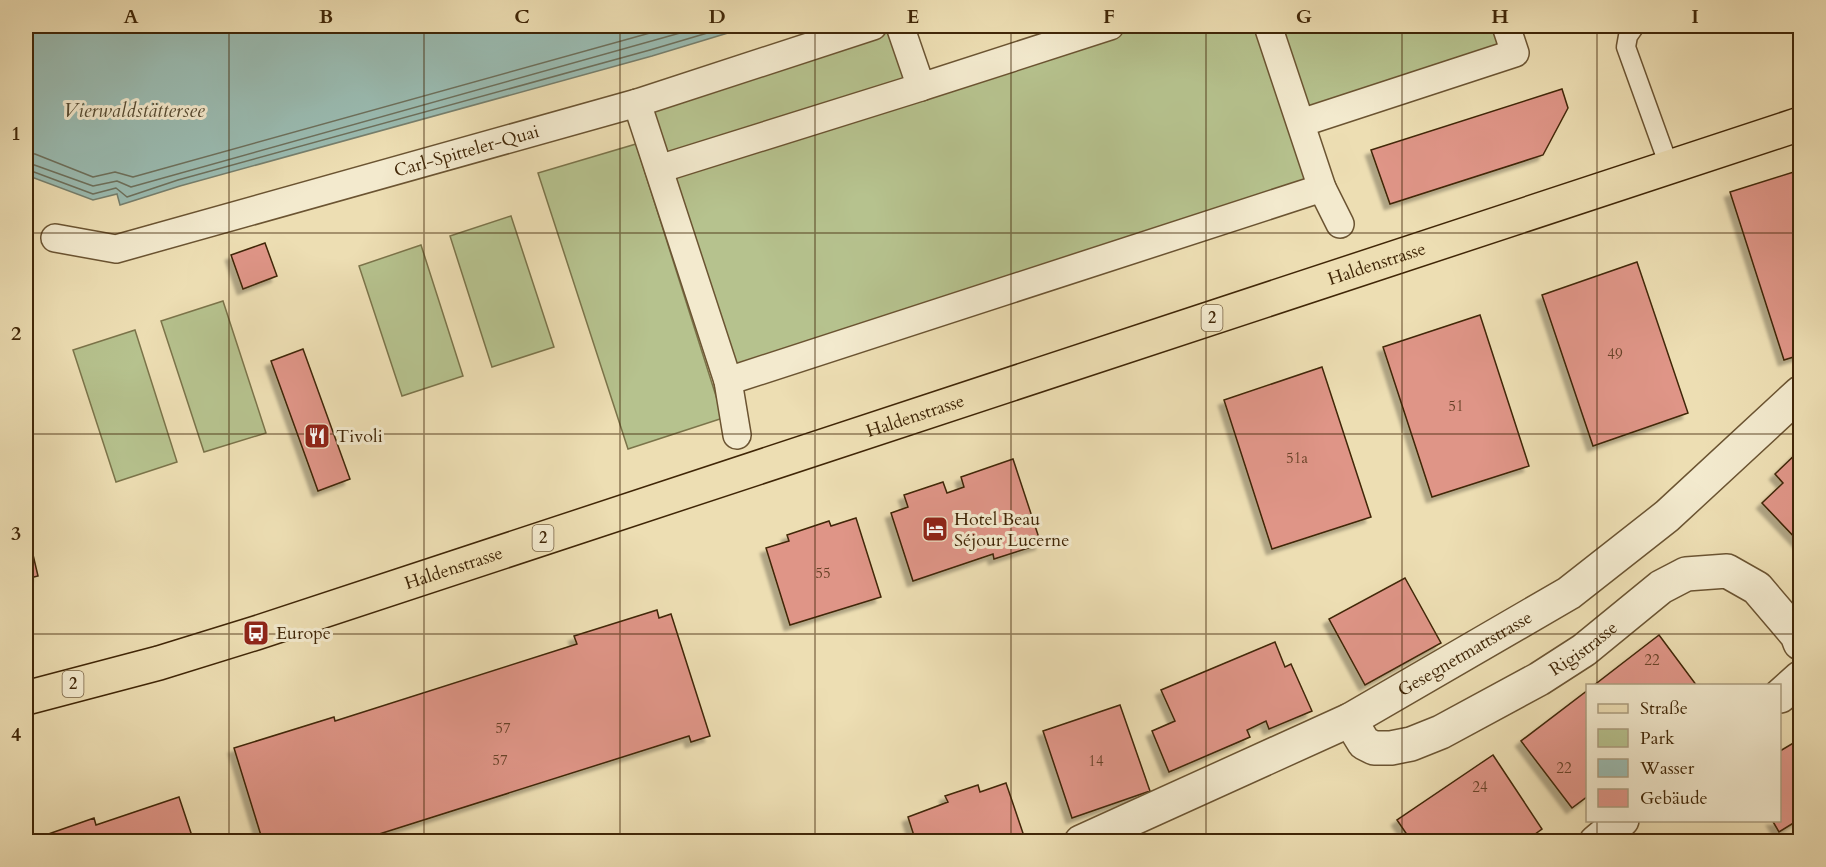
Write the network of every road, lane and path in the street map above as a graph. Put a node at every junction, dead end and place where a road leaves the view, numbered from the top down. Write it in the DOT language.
graph roads {
  1 [pos="873,26"];
  2 [pos="900,26"];
  3 [pos="1110,26"];
  4 [pos="1268,26"];
  5 [pos="1506,26"];
  6 [pos="1635,26"];
  7 [pos="921,87"];
  8 [pos="637,103"];
  9 [pos="1301,123"];
  10 [pos="1800,124"];
  11 [pos="1669,166"];
  12 [pos="659,169"];
  13 [pos="1322,188"];
  14 [pos="1340,224"];
  15 [pos="55,238"];
  16 [pos="728,381"];
  17 [pos="1800,393"];
  18 [pos="737,435"];
  19 [pos="1800,643"];
  20 [pos="1800,678"];
  21 [pos="1781,694"];
  22 [pos="26,698"];
  23 [pos="1350,720"];
  24 [pos="1620,822"];
  25 [pos="1081,842"];
  26 [pos="1596,842"];
  1 -- 8 [label="street, Carl-Spitteler-Quai"];
  2 -- 7 [label="street"];
  3 -- 7 [label="street"];
  4 -- 9 [label="street"];
  5 -- 9 [label="street"];
  6 -- 11 [label="lane"];
  7 -- 12 [label="street"];
  8 -- 12 [label="street"];
  8 -- 15 [label="street, Carl-Spitteler-Quai"];
  9 -- 13 [label="street"];
  10 -- 11 [label="main road, Haldenstrasse / 2"];
  11 -- 22 [label="main road, Haldenstrasse / 2"];
  12 -- 16 [label="street"];
  13 -- 14 [label="street"];
  13 -- 16 [label="street"];
  16 -- 18 [label="street"];
  17 -- 23 [label="street, Gesegnetmattstrasse"];
  19 -- 23 [label="street, Rigistrasse"];
  20 -- 21 [label="street"];
  23 -- 25 [label="street, Gesegnetmattstrasse"];
  24 -- 26 [label="street"];
}
